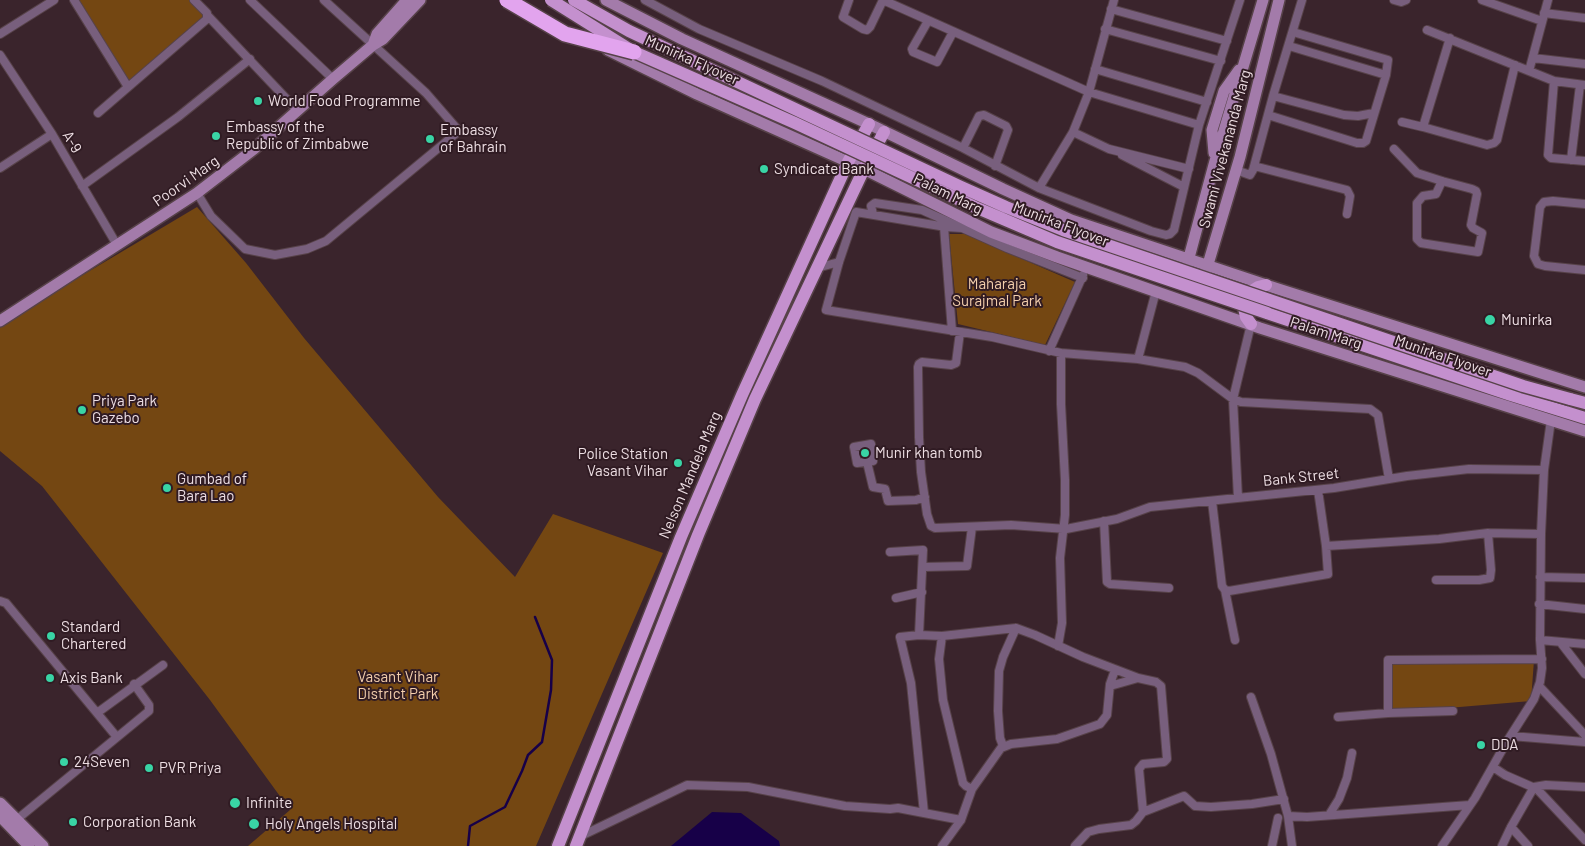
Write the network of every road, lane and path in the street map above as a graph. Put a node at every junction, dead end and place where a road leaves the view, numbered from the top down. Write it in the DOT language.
graph roads {
  1 [pos="54,0"];
  2 [pos="74,0"];
  3 [pos="194,0"];
  4 [pos="250,0"];
  5 [pos="324,0"];
  6 [pos="407,0"];
  7 [pos="420,0"];
  8 [pos="507,0"];
  9 [pos="519,0"];
  10 [pos="551,0"];
  11 [pos="574,0"];
  12 [pos="606,0"];
  13 [pos="645,0"];
  14 [pos="849,0"];
  15 [pos="907,0"];
  16 [pos="1114,0"];
  17 [pos="1239,0"];
  18 [pos="1263,0"];
  19 [pos="1279,0"];
  20 [pos="1302,0"];
  21 [pos="1394,0"];
  22 [pos="1406,0"];
  23 [pos="1482,0"];
  24 [pos="1548,0"];
  25 [pos="660,3"];
  26 [pos="902,9"];
  27 [pos="1111,9"];
  28 [pos="208,16"];
  29 [pos="1543,17"];
  30 [pos="1585,18"];
  31 [pos="928,21"];
  32 [pos="1105,29"];
  33 [pos="1427,30"];
  34 [pos="953,32"];
  35 [pos="1293,32"];
  36 [pos="0,34"];
  37 [pos="1450,38"];
  38 [pos="1227,41"];
  39 [pos="373,45"];
  40 [pos="1289,46"];
  41 [pos="634,52"];
  42 [pos="0,55"];
  43 [pos="1533,58"];
  44 [pos="250,59"];
  45 [pos="1221,61"];
  46 [pos="1585,64"];
  47 [pos="1515,65"];
  48 [pos="1095,69"];
  49 [pos="1530,71"];
  50 [pos="1386,75"];
  51 [pos="333,79"];
  52 [pos="1554,81"];
  53 [pos="1583,85"];
  54 [pos="128,88"];
  55 [pos="1089,92"];
  56 [pos="1273,96"];
  57 [pos="1207,102"];
  58 [pos="298,111"];
  59 [pos="98,113"];
  60 [pos="1374,113"];
  61 [pos="1268,115"];
  62 [pos="1402,122"];
  63 [pos="869,124"];
  64 [pos="1199,125"];
  65 [pos="1423,127"];
  66 [pos="884,132"];
  67 [pos="1073,132"];
  68 [pos="52,134"];
  69 [pos="963,148"];
  70 [pos="1109,149"];
  71 [pos="1394,149"];
  72 [pos="1571,160"];
  73 [pos="1585,161"];
  74 [pos="848,162"];
  75 [pos="995,166"];
  76 [pos="1254,166"];
  77 [pos="0,168"];
  78 [pos="864,169"];
  79 [pos="1189,169"];
  80 [pos="1236,170"];
  81 [pos="1442,181"];
  82 [pos="82,186"];
  83 [pos="1184,187"];
  84 [pos="1039,188"];
  85 [pos="197,193"];
  86 [pos="1585,204"];
  87 [pos="851,210"];
  88 [pos="873,214"];
  89 [pos="1346,214"];
  90 [pos="944,227"];
  91 [pos="962,228"];
  92 [pos="117,245"];
  93 [pos="1189,260"];
  94 [pos="839,262"];
  95 [pos="1208,265"];
  96 [pos="817,268"];
  97 [pos="1585,270"];
  98 [pos="1084,272"];
  99 [pos="1266,285"];
  100 [pos="1156,291"];
  101 [pos="1174,297"];
  102 [pos="1194,304"];
  103 [pos="0,321"];
  104 [pos="1251,324"];
  105 [pos="956,332"];
  106 [pos="1049,351"];
  107 [pos="1061,353"];
  108 [pos="1138,359"];
  109 [pos="1585,388"];
  110 [pos="1233,399"];
  111 [pos="1585,403"];
  112 [pos="1585,418"];
  113 [pos="1551,420"];
  114 [pos="1585,431"];
  115 [pos="867,462"];
  116 [pos="1544,470"];
  117 [pos="1389,479"];
  118 [pos="1318,490"];
  119 [pos="925,497"];
  120 [pos="1238,498"];
  121 [pos="1212,501"];
  122 [pos="1104,521"];
  123 [pos="972,527"];
  124 [pos="1062,529"];
  125 [pos="1488,533"];
  126 [pos="1540,534"];
  127 [pos="1326,546"];
  128 [pos="890,552"];
  129 [pos="923,567"];
  130 [pos="1540,577"];
  131 [pos="1585,578"];
  132 [pos="1436,580"];
  133 [pos="1169,588"];
  134 [pos="1225,590"];
  135 [pos="922,592"];
  136 [pos="896,598"];
  137 [pos="0,601"];
  138 [pos="1540,604"];
  139 [pos="1585,609"];
  140 [pos="1016,628"];
  141 [pos="919,635"];
  142 [pos="942,636"];
  143 [pos="1235,640"];
  144 [pos="1540,640"];
  145 [pos="1561,643"];
  146 [pos="1585,644"];
  147 [pos="1058,646"];
  148 [pos="1542,659"];
  149 [pos="163,665"];
  150 [pos="1115,670"];
  151 [pos="1585,674"];
  152 [pos="1138,678"];
  153 [pos="134,684"];
  154 [pos="1110,686"];
  155 [pos="1539,686"];
  156 [pos="1251,697"];
  157 [pos="1452,711"];
  158 [pos="98,712"];
  159 [pos="1388,713"];
  160 [pos="1338,717"];
  161 [pos="1585,735"];
  162 [pos="116,736"];
  163 [pos="1511,736"];
  164 [pos="1585,742"];
  165 [pos="1003,746"];
  166 [pos="1352,753"];
  167 [pos="1493,767"];
  168 [pos="1534,787"];
  169 [pos="1585,787"];
  170 [pos="972,789"];
  171 [pos="1284,799"];
  172 [pos="0,803"];
  173 [pos="1470,805"];
  174 [pos="1144,812"];
  175 [pos="924,814"];
  176 [pos="1329,815"];
  177 [pos="0,816"];
  178 [pos="1288,816"];
  179 [pos="1278,818"];
  180 [pos="961,820"];
  181 [pos="13,823"];
  182 [pos="1511,827"];
  183 [pos="1585,840"];
  184 [pos="578,842"];
  185 [pos="29,846"];
  186 [pos="43,846"];
  187 [pos="558,846"];
  188 [pos="942,846"];
  189 [pos="1075,846"];
  190 [pos="1272,846"];
  191 [pos="1292,846"];
  192 [pos="1442,846"];
  193 [pos="1502,846"];
  194 [pos="1528,846"];
  1 -- 36 [label="street"];
  2 -- 54 [label="street"];
  3 -- 28 [label="street"];
  4 -- 51 [label="street"];
  5 -- 39 [label="street"];
  6 -- 39 [label="main road, Poorvi Marg"];
  7 -- 39 [label="main road, Poorvi Marg"];
  8 -- 41 [label="highway, bridge"];
  9 -- 74 [label="main road, Palam Marg"];
  10 -- 41 [label="main road, Munirka Flyover, bridge"];
  11 -- 111 [label="main road, Munirka Flyover, bridge"];
  12 -- 63 [label="main road, Palam Marg"];
  13 -- 25 [label="street"];
  14 -- 26 [label="street"];
  15 -- 26 [label="street"];
  16 -- 27 [label="street"];
  17 -- 38 [label="street"];
  18 -- 93 [label="main road, Swami Vivekananda Marg"];
  19 -- 80 [label="main road, Swami Vivekananda Marg"];
  20 -- 35 [label="street"];
  21 -- 22 [label="street"];
  23 -- 29 [label="street"];
  24 -- 29 [label="street"];
  25 -- 69 [label="street"];
  26 -- 31 [label="street"];
  27 -- 32 [label="street"];
  27 -- 38 [label="street"];
  28 -- 44 [label="street"];
  28 -- 54 [label="street"];
  29 -- 30 [label="street"];
  29 -- 43 [label="street"];
  31 -- 34 [label="street"];
  31 -- 34 [label="street"];
  32 -- 45 [label="street"];
  32 -- 48 [label="street"];
  33 -- 37 [label="street"];
  34 -- 55 [label="street"];
  35 -- 40 [label="street"];
  35 -- 50 [label="street"];
  37 -- 47 [label="street"];
  37 -- 65 [label="street"];
  38 -- 45 [label="street"];
  39 -- 51 [label="main road, Poorvi Marg"];
  39 -- 85 [label="street"];
  40 -- 50 [label="street"];
  40 -- 56 [label="street"];
  41 -- 112 [label="main road, Munirka Flyover, bridge"];
  42 -- 68 [label="street, A-9"];
  43 -- 46 [label="street"];
  43 -- 49 [label="street"];
  44 -- 58 [label="street"];
  44 -- 82 [label="street"];
  45 -- 57 [label="street"];
  47 -- 49 [label="street"];
  47 -- 65 [label="street"];
  48 -- 55 [label="street"];
  48 -- 57 [label="street"];
  49 -- 52 [label="street"];
  50 -- 60 [label="street"];
  51 -- 58 [label="main road, Poorvi Marg"];
  52 -- 53 [label="street"];
  52 -- 72 [label="street"];
  53 -- 72 [label="street"];
  54 -- 59 [label="street"];
  55 -- 64 [label="street"];
  55 -- 67 [label="street"];
  56 -- 60 [label="street"];
  56 -- 61 [label="street"];
  57 -- 64 [label="street"];
  58 -- 85 [label="main road, Poorvi Marg"];
  60 -- 61 [label="street"];
  61 -- 76 [label="street"];
  62 -- 65 [label="street"];
  63 -- 66 [label="main road, Palam Marg"];
  63 -- 74 [label="main road, Nelson Mandela Marg"];
  64 -- 79 [label="street"];
  66 -- 78 [label="main road, Nelson Mandela Marg"];
  66 -- 93 [label="main road, Palam Marg"];
  67 -- 70 [label="street"];
  67 -- 84 [label="street"];
  68 -- 77 [label="street"];
  68 -- 82 [label="street, A-9"];
  69 -- 75 [label="street"];
  69 -- 75 [label="street"];
  70 -- 79 [label="street"];
  70 -- 83 [label="street"];
  71 -- 81 [label="street"];
  72 -- 73 [label="street"];
  74 -- 78 [label="main road, Palam Marg"];
  74 -- 187 [label="main road, Nelson Mandela Marg"];
  75 -- 84 [label="street"];
  76 -- 80 [label="street"];
  76 -- 89 [label="street"];
  78 -- 87 [label="main road, Nelson Mandela Marg"];
  78 -- 98 [label="main road, Palam Marg"];
  79 -- 83 [label="street"];
  80 -- 95 [label="main road, Swami Vivekananda Marg"];
  81 -- 81 [label="street"];
  82 -- 92 [label="street, A-9"];
  83 -- 84 [label="street"];
  85 -- 92 [label="main road, Poorvi Marg"];
  86 -- 97 [label="street"];
  87 -- 88 [label="street"];
  87 -- 94 [label="street"];
  87 -- 96 [label="main road, Nelson Mandela Marg"];
  88 -- 90 [label="street"];
  88 -- 91 [label="street"];
  90 -- 91 [label="street"];
  90 -- 105 [label="street"];
  91 -- 98 [label="street"];
  92 -- 103 [label="main road, Poorvi Marg"];
  93 -- 95 [label="main road, Palam Marg"];
  93 -- 101 [label="main road, Swami Vivekananda Marg"];
  94 -- 96 [label="street"];
  94 -- 105 [label="street"];
  95 -- 99 [label="main road, Palam Marg"];
  95 -- 102 [label="main road, Swami Vivekananda Marg"];
  96 -- 184 [label="main road, Nelson Mandela Marg"];
  98 -- 100 [label="main road, Palam Marg"];
  98 -- 106 [label="street"];
  99 -- 104 [label="main road"];
  99 -- 109 [label="main road, Palam Marg"];
  100 -- 101 [label="main road, Palam Marg"];
  100 -- 108 [label="street"];
  101 -- 102 [label="main road, Palam Marg"];
  102 -- 104 [label="main road, Palam Marg"];
  104 -- 110 [label="street"];
  104 -- 113 [label="main road, Palam Marg"];
  105 -- 106 [label="street"];
  105 -- 119 [label="street"];
  106 -- 107 [label="street"];
  107 -- 108 [label="street"];
  107 -- 124 [label="street"];
  108 -- 110 [label="street"];
  110 -- 117 [label="street"];
  110 -- 120 [label="street"];
  113 -- 114 [label="main road, Palam Marg"];
  113 -- 116 [label="street"];
  115 -- 119 [label="street"];
  116 -- 117 [label="street, Bank Street"];
  116 -- 126 [label="street"];
  117 -- 118 [label="street, Bank Street"];
  118 -- 120 [label="street, Bank Street"];
  118 -- 127 [label="street"];
  119 -- 123 [label="street, Bank Street"];
  120 -- 121 [label="street, Bank Street"];
  121 -- 122 [label="street, Bank Street"];
  121 -- 134 [label="street"];
  122 -- 124 [label="street, Bank Street"];
  122 -- 133 [label="street"];
  123 -- 124 [label="street, Bank Street"];
  123 -- 129 [label="street"];
  124 -- 147 [label="street"];
  125 -- 126 [label="street"];
  125 -- 127 [label="street"];
  125 -- 132 [label="street"];
  126 -- 130 [label="street"];
  127 -- 134 [label="street"];
  128 -- 129 [label="street"];
  129 -- 135 [label="street"];
  130 -- 131 [label="street"];
  130 -- 138 [label="street"];
  134 -- 143 [label="street"];
  135 -- 136 [label="street"];
  135 -- 141 [label="street"];
  137 -- 158 [label="street"];
  138 -- 139 [label="street"];
  138 -- 144 [label="street"];
  140 -- 142 [label="street"];
  140 -- 147 [label="street"];
  140 -- 165 [label="street"];
  141 -- 142 [label="street"];
  141 -- 175 [label="street"];
  142 -- 170 [label="street"];
  144 -- 145 [label="street"];
  144 -- 148 [label="street"];
  145 -- 146 [label="street"];
  145 -- 151 [label="street"];
  147 -- 150 [label="street"];
  148 -- 155 [label="street"];
  148 -- 159 [label="street"];
  149 -- 153 [label="street"];
  150 -- 152 [label="street"];
  150 -- 154 [label="street"];
  152 -- 154 [label="street"];
  152 -- 174 [label="street"];
  153 -- 158 [label="street"];
  153 -- 162 [label="street"];
  154 -- 165 [label="street"];
  155 -- 161 [label="street"];
  155 -- 163 [label="street"];
  156 -- 171 [label="street"];
  157 -- 159 [label="street"];
  158 -- 162 [label="street"];
  159 -- 160 [label="street"];
  162 -- 181 [label="street"];
  163 -- 164 [label="street"];
  163 -- 167 [label="street"];
  165 -- 170 [label="street"];
  166 -- 176 [label="street"];
  167 -- 168 [label="street"];
  167 -- 173 [label="street"];
  168 -- 169 [label="street"];
  168 -- 182 [label="street"];
  168 -- 183 [label="street"];
  170 -- 180 [label="street"];
  171 -- 174 [label="street"];
  171 -- 178 [label="street"];
  172 -- 181 [label="main road"];
  173 -- 176 [label="street"];
  173 -- 192 [label="street"];
  174 -- 189 [label="street"];
  175 -- 180 [label="street"];
  175 -- 184 [label="street"];
  176 -- 178 [label="street"];
  177 -- 181 [label="main road"];
  178 -- 191 [label="street"];
  179 -- 190 [label="street"];
  180 -- 188 [label="street"];
  181 -- 185 [label="main road"];
  181 -- 186 [label="main road"];
  182 -- 193 [label="street"];
  182 -- 194 [label="street"];
}
